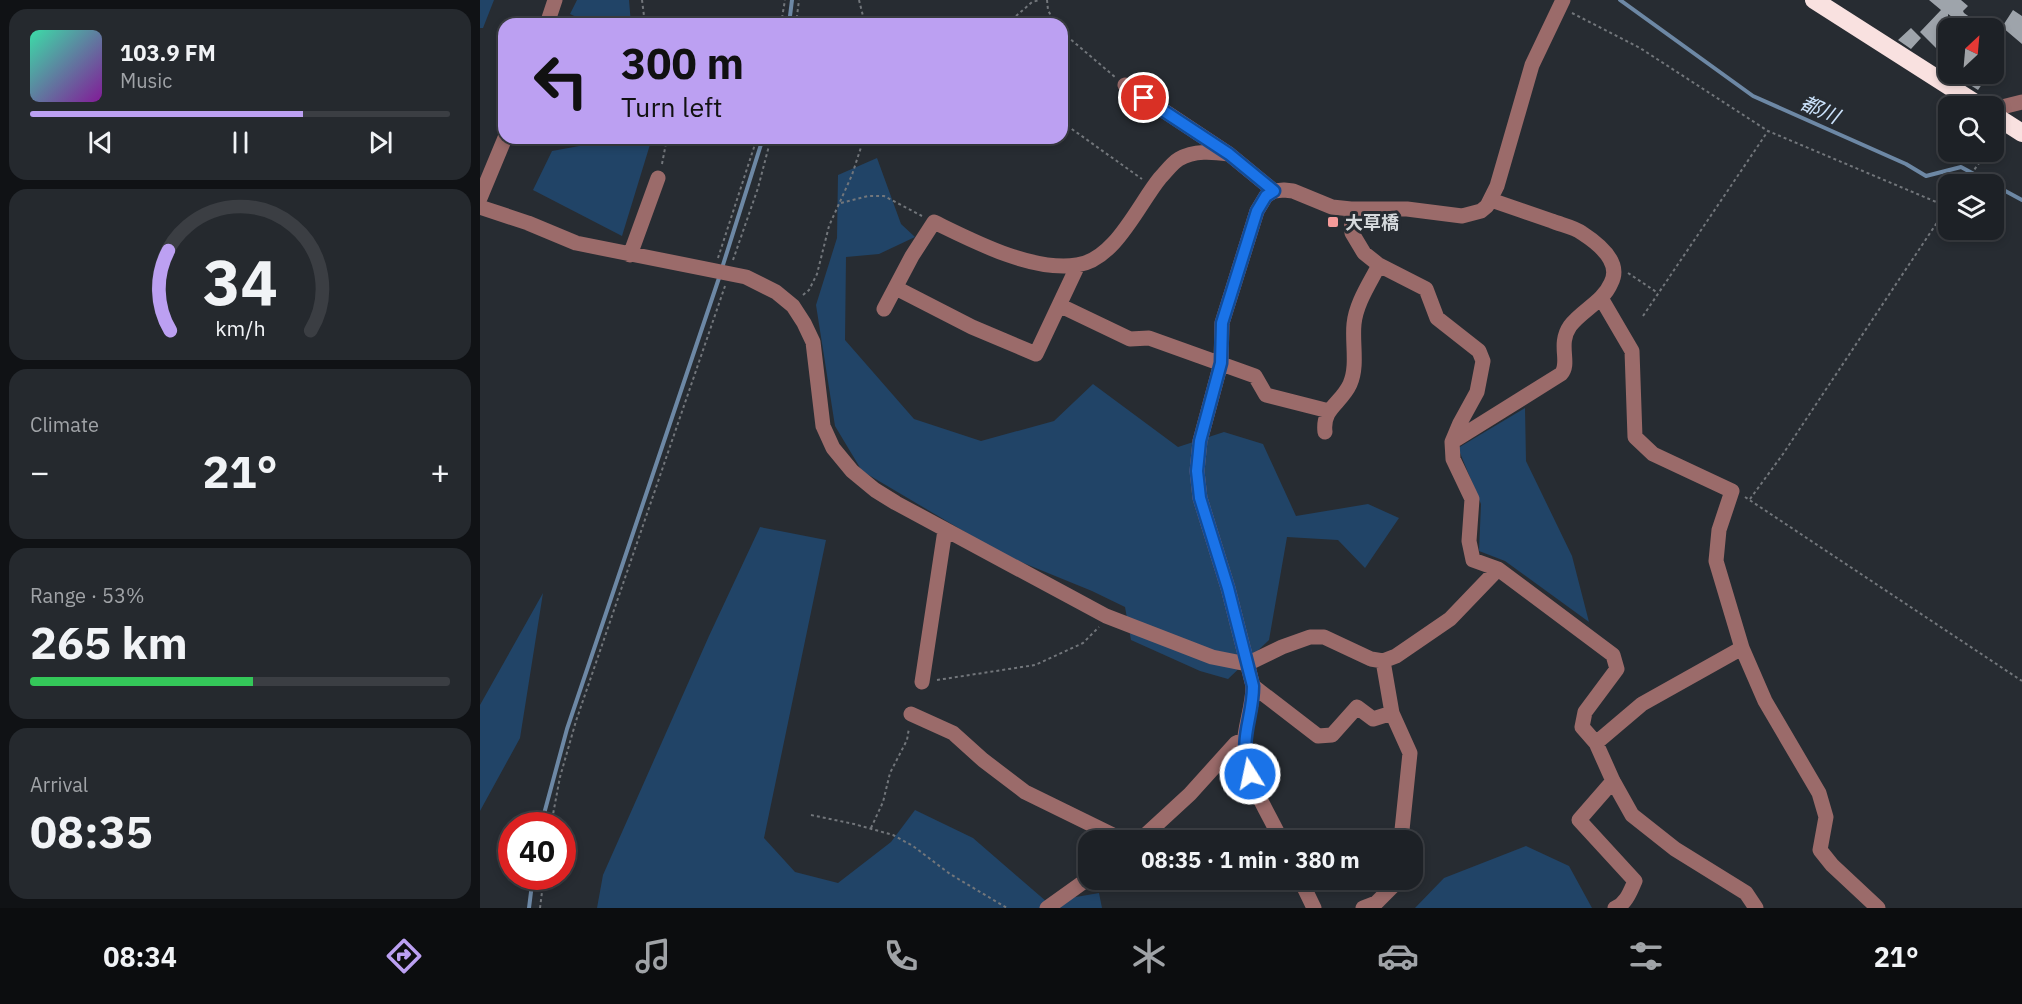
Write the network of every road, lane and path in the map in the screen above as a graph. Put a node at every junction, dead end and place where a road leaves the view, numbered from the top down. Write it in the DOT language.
graph roads {
  1 [pos="555,0"];
  2 [pos="642,0"];
  3 [pos="785,0"];
  4 [pos="799,0"];
  5 [pos="859,0"];
  6 [pos="1040,0"];
  7 [pos="1047,0"];
  8 [pos="1814,0"];
  9 [pos="1561,3"];
  10 [pos="549,18"];
  11 [pos="644,18"];
  12 [pos="783,18"];
  13 [pos="797,18"];
  14 [pos="864,18"];
  15 [pos="1014,18"];
  16 [pos="1052,18"];
  17 [pos="1068,37"];
  18 [pos="1125,85"];
  19 [pos="1964,96"];
  20 [pos="2022,102"];
  21 [pos="2004,106"];
  22 [pos="2004,121"];
  23 [pos="1068,126"];
  24 [pos="1768,131"];
  25 [pos="2022,133"];
  26 [pos="502,144"];
  27 [pos="666,144"];
  28 [pos="755,144"];
  29 [pos="769,144"];
  30 [pos="862,144"];
  31 [pos="1229,154"];
  32 [pos="658,178"];
  33 [pos="1156,184"];
  34 [pos="1274,191"];
  35 [pos="480,198"];
  36 [pos="1491,200"];
  37 [pos="1938,202"];
  38 [pos="841,203"];
  39 [pos="480,207"];
  40 [pos="1351,209"];
  41 [pos="1938,221"];
  42 [pos="934,222"];
  43 [pos="630,255"];
  44 [pos="1614,264"];
  45 [pos="1078,265"];
  46 [pos="1379,265"];
  47 [pos="722,271"];
  48 [pos="896,288"];
  49 [pos="1658,293"];
  50 [pos="1601,298"];
  51 [pos="793,306"];
  52 [pos="1061,306"];
  53 [pos="884,309"];
  54 [pos="1643,316"];
  55 [pos="1221,363"];
  56 [pos="1329,411"];
  57 [pos="1325,432"];
  58 [pos="1452,442"];
  59 [pos="1732,491"];
  60 [pos="1750,499"];
  61 [pos="945,530"];
  62 [pos="1498,568"];
  63 [pos="1106,616"];
  64 [pos="1742,648"];
  65 [pos="1383,661"];
  66 [pos="1247,664"];
  67 [pos="2022,681"];
  68 [pos="922,682"];
  69 [pos="1253,686"];
  70 [pos="911,714"];
  71 [pos="1392,714"];
  72 [pos="1245,739"];
  73 [pos="1596,743"];
  74 [pos="1612,781"];
  75 [pos="553,812"];
  76 [pos="811,815"];
  77 [pos="871,828"];
  78 [pos="1103,830"];
  79 [pos="1151,830"];
  80 [pos="1276,830"];
  81 [pos="1402,830"];
  82 [pos="1078,886"];
  83 [pos="542,890"];
  84 [pos="1305,890"];
  85 [pos="1389,890"];
  86 [pos="540,908"];
  87 [pos="1006,908"];
  88 [pos="1047,908"];
  89 [pos="1314,908"];
  90 [pos="1363,908"];
  91 [pos="1615,908"];
  92 [pos="1756,908"];
  93 [pos="1878,908"];
  1 -- 10 [label="street"];
  2 -- 11 [label="path"];
  3 -- 12 [label="path"];
  4 -- 13 [label="path"];
  5 -- 14 [label="path"];
  6 -- 15 [label="path"];
  7 -- 16 [label="path"];
  8 -- 19 [label="highway"];
  9 -- 24 [label="path"];
  9 -- 36 [label="street"];
  17 -- 18 [label="path"];
  18 -- 31 [label="street"];
  20 -- 21 [label="street"];
  22 -- 25 [label="highway"];
  23 -- 33 [label="path"];
  24 -- 37 [label="path"];
  24 -- 49 [label="path"];
  26 -- 35 [label="street"];
  27 -- 32 [label="path"];
  28 -- 47 [label="path"];
  29 -- 47 [label="path"];
  30 -- 38 [label="path"];
  31 -- 33 [label="street"];
  31 -- 34 [label="street"];
  32 -- 43 [label="street"];
  33 -- 45 [label="street"];
  34 -- 40 [label="street"];
  34 -- 55 [label="street"];
  36 -- 40 [label="street"];
  36 -- 44 [label="street"];
  38 -- 42 [label="path"];
  38 -- 51 [label="path"];
  39 -- 43 [label="street"];
  40 -- 46 [label="street"];
  41 -- 60 [label="path"];
  42 -- 45 [label="street"];
  42 -- 48 [label="street"];
  43 -- 47 [label="street"];
  44 -- 49 [label="path"];
  44 -- 50 [label="street"];
  45 -- 52 [label="street"];
  46 -- 56 [label="street"];
  46 -- 58 [label="street"];
  47 -- 51 [label="street"];
  47 -- 75 [label="path"];
  48 -- 52 [label="street"];
  48 -- 53 [label="street"];
  49 -- 54 [label="path"];
  50 -- 58 [label="street"];
  50 -- 59 [label="street"];
  51 -- 61 [label="street"];
  52 -- 55 [label="street"];
  55 -- 56 [label="street"];
  55 -- 66 [label="street"];
  56 -- 57 [label="street"];
  58 -- 62 [label="street"];
  59 -- 60 [label="path"];
  59 -- 64 [label="street"];
  60 -- 67 [label="path"];
  61 -- 63 [label="street"];
  61 -- 68 [label="street"];
  62 -- 65 [label="street"];
  62 -- 73 [label="street"];
  63 -- 66 [label="street"];
  63 -- 68 [label="path"];
  64 -- 73 [label="street"];
  64 -- 93 [label="street"];
  65 -- 66 [label="street"];
  65 -- 71 [label="street"];
  66 -- 69 [label="street"];
  69 -- 71 [label="street"];
  69 -- 72 [label="street"];
  70 -- 77 [label="path"];
  70 -- 78 [label="street"];
  71 -- 81 [label="street"];
  72 -- 79 [label="street"];
  72 -- 80 [label="street"];
  73 -- 74 [label="street"];
  74 -- 91 [label="street"];
  74 -- 92 [label="street"];
  76 -- 77 [label="path"];
  77 -- 87 [label="path"];
  82 -- 88 [label="street"];
  83 -- 86 [label="path"];
  84 -- 89 [label="street"];
  85 -- 90 [label="street"];
}
